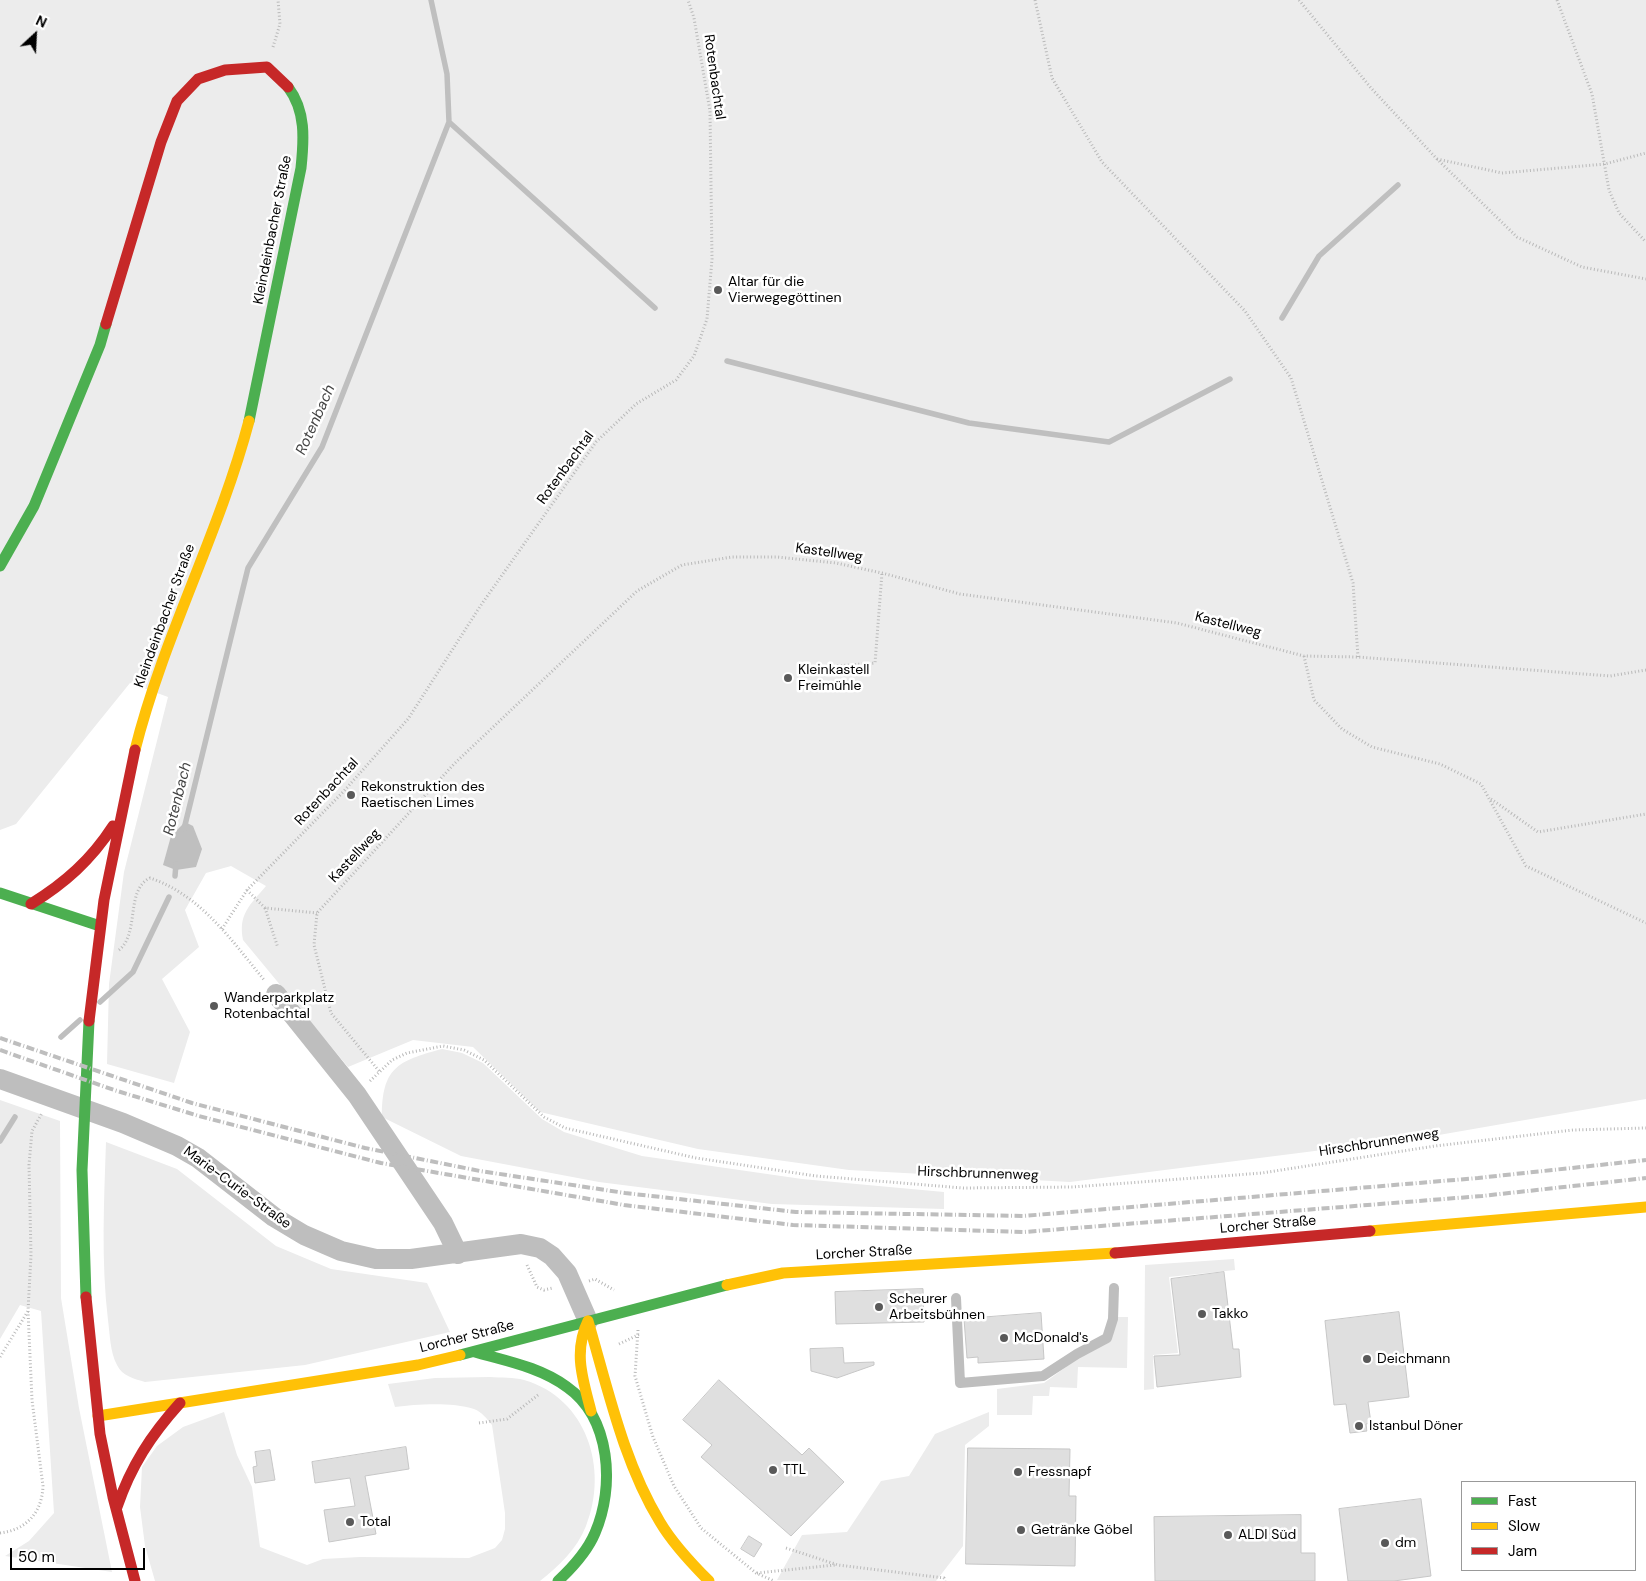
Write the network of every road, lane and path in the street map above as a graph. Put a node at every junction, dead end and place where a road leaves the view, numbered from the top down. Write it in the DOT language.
graph roads {
  1 [pos="278,0"];
  2 [pos="688,0"];
  3 [pos="1035,0"];
  4 [pos="1299,0"];
  5 [pos="1556,0"];
  6 [pos="266,67"];
  7 [pos="1646,153"];
  8 [pos="1437,159"];
  9 [pos="1604,164"];
  10 [pos="1646,242"];
  11 [pos="1646,279"];
  12 [pos="0,566"];
  13 [pos="882,573"];
  14 [pos="1304,656"];
  15 [pos="1358,657"];
  16 [pos="799,669"];
  17 [pos="1646,670"];
  18 [pos="1490,799"];
  19 [pos="1646,814"];
  20 [pos="118,818"];
  21 [pos="247,890"];
  22 [pos="0,893"];
  23 [pos="31,904"];
  24 [pos="265,908"];
  25 [pos="318,913"];
  26 [pos="1646,923"];
  27 [pos="100,926"];
  28 [pos="222,929"];
  29 [pos="278,948"];
  30 [pos="97,950"];
  31 [pos="276,994"];
  32 [pos="378,1071"];
  33 [pos="0,1079"];
  34 [pos="358,1095"];
  35 [pos="51,1097"];
  36 [pos="1646,1128"];
  37 [pos="1646,1207"];
  38 [pos="458,1254"];
  39 [pos="525,1261"];
  40 [pos="572,1285"];
  41 [pos="1114,1288"];
  42 [pos="616,1291"];
  43 [pos="956,1298"];
  44 [pos="632,1310"];
  45 [pos="28,1311"];
  46 [pos="588,1321"];
  47 [pos="475,1352"];
  48 [pos="0,1357"];
  49 [pos="180,1403"];
  50 [pos="592,1413"];
  51 [pos="98,1416"];
  52 [pos="116,1509"];
  53 [pos="0,1533"];
  54 [pos="786,1548"];
  55 [pos="838,1565"];
  56 [pos="756,1573"];
  57 [pos="135,1581"];
  58 [pos="558,1581"];
  59 [pos="709,1581"];
  60 [pos="774,1581"];
  61 [pos="945,1581"];
  1 -- 6 [label="path"];
  2 -- 21 [label="path, Rotenbachtal"];
  3 -- 15 [label="path"];
  4 -- 8 [label="path"];
  5 -- 9 [label="path"];
  6 -- 12 [label="main road"];
  6 -- 20 [label="main road, Kleindeinbacher Straße"];
  7 -- 9 [label="path"];
  8 -- 9 [label="path"];
  8 -- 11 [label="path"];
  9 -- 10 [label="path"];
  13 -- 14 [label="path, Kastellweg"];
  13 -- 16 [label="path"];
  13 -- 25 [label="path, Kastellweg"];
  14 -- 15 [label="path, Kastellweg"];
  14 -- 18 [label="path"];
  15 -- 17 [label="path, Kastellweg"];
  18 -- 19 [label="path"];
  18 -- 26 [label="path"];
  20 -- 23 [label="main road"];
  20 -- 27 [label="main road, Kleindeinbacher Straße"];
  21 -- 24 [label="path"];
  21 -- 28 [label="path, Rotenbachtal"];
  22 -- 23 [label="main road"];
  23 -- 27 [label="main road"];
  24 -- 25 [label="path"];
  24 -- 29 [label="path"];
  25 -- 32 [label="path"];
  27 -- 30 [label="main road, Kleindeinbacher Straße"];
  28 -- 30 [label="path"];
  28 -- 31 [label="path"];
  30 -- 51 [label="main road, Kleindeinbacher Straße"];
  31 -- 34 [label="street"];
  32 -- 34 [label="path, Hirschbrunnenweg"];
  32 -- 36 [label="path, Hirschbrunnenweg"];
  33 -- 35 [label="street, Marie-Curie-Straße"];
  34 -- 38 [label="street"];
  35 -- 38 [label="street, Marie-Curie-Straße"];
  35 -- 45 [label="path"];
  37 -- 44 [label="main road, Lorcher Straße"];
  38 -- 40 [label="street, Marie-Curie-Straße"];
  39 -- 40 [label="path"];
  40 -- 42 [label="path"];
  40 -- 46 [label="street, Marie-Curie-Straße"];
  41 -- 43 [label="lane"];
  44 -- 46 [label="main road, Lorcher Straße"];
  44 -- 56 [label="path"];
  45 -- 48 [label="path"];
  45 -- 53 [label="path"];
  46 -- 47 [label="main road, Lorcher Straße"];
  46 -- 50 [label="main road"];
  46 -- 59 [label="main road"];
  47 -- 49 [label="main road, Lorcher Straße"];
  47 -- 50 [label="main road"];
  49 -- 51 [label="main road, Lorcher Straße"];
  49 -- 52 [label="main road"];
  50 -- 58 [label="main road"];
  51 -- 52 [label="main road, Kleindeinbacher Straße"];
  52 -- 57 [label="main road, Kleindeinbacher Straße"];
  54 -- 55 [label="path"];
  55 -- 56 [label="path"];
  55 -- 61 [label="path"];
  56 -- 60 [label="path"];
}
